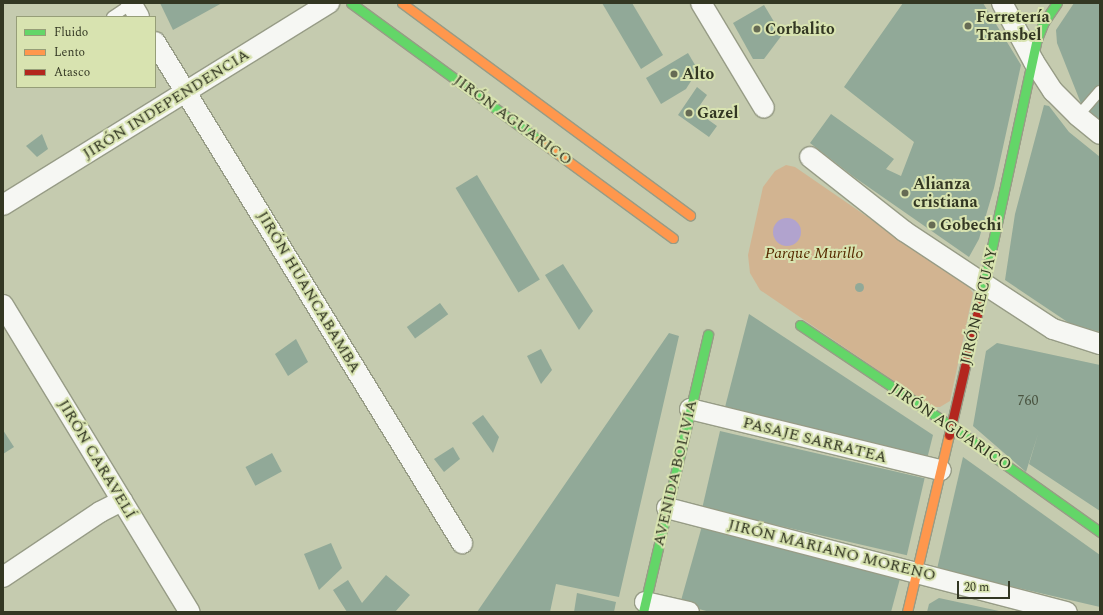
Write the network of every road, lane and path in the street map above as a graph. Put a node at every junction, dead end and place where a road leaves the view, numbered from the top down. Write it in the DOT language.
graph roads {
  1 [pos="329,3"];
  2 [pos="351,3"];
  3 [pos="402,3"];
  4 [pos="701,3"];
  5 [pos="1002,3"];
  6 [pos="1057,3"];
  7 [pos="134,8"];
  8 [pos="114,16"];
  9 [pos="156,44"];
  10 [pos="1034,62"];
  11 [pos="1100,91"];
  12 [pos="186,92"];
  13 [pos="764,108"];
  14 [pos="1078,116"];
  15 [pos="1100,134"];
  16 [pos="810,157"];
  17 [pos="3,205"];
  18 [pos="690,215"];
  19 [pos="674,238"];
  20 [pos="984,284"];
  21 [pos="3,305"];
  22 [pos="800,325"];
  23 [pos="708,334"];
  24 [pos="1100,344"];
  25 [pos="690,409"];
  26 [pos="951,426"];
  27 [pos="941,470"];
  28 [pos="122,501"];
  29 [pos="667,508"];
  30 [pos="1100,532"];
  31 [pos="462,543"];
  32 [pos="917,571"];
  33 [pos="3,577"];
  34 [pos="644,607"];
  35 [pos="190,612"];
  36 [pos="689,612"];
  37 [pos="907,612"];
  38 [pos="1067,612"];
  1 -- 12 [label="street, JIRÓN INDEPENDENCIA"];
  2 -- 19 [label="street, JIRÓN AGUARICO"];
  3 -- 18 [label="street, JIRÓN AGUARICO"];
  4 -- 13 [label="street"];
  5 -- 10 [label="street"];
  6 -- 10 [label="street, JIRÓN RECUAY"];
  7 -- 8 [label="lane"];
  9 -- 12 [label="street, JIRÓN HUANCABAMBA"];
  10 -- 14 [label="street"];
  10 -- 20 [label="street, JIRÓN RECUAY"];
  11 -- 14 [label="lane"];
  12 -- 17 [label="street, JIRÓN INDEPENDENCIA"];
  12 -- 31 [label="street, JIRÓN HUANCABAMBA"];
  14 -- 15 [label="street"];
  16 -- 20 [label="street"];
  20 -- 24 [label="street"];
  20 -- 26 [label="street, JIRÓN RECUAY"];
  21 -- 28 [label="street, JIRÓN CARAVELÍ"];
  22 -- 26 [label="street, JIRÓN AGUARICO"];
  23 -- 25 [label="street, AVENIDA BOLIVIA"];
  25 -- 27 [label="street, PASAJE SARRATEA"];
  25 -- 29 [label="street, AVENIDA BOLIVIA"];
  26 -- 27 [label="street, JIRÓN RECUAY"];
  26 -- 30 [label="street, JIRÓN AGUARICO"];
  27 -- 32 [label="street, JIRÓN RECUAY"];
  28 -- 33 [label="street"];
  28 -- 35 [label="street, JIRÓN CARAVELÍ"];
  29 -- 32 [label="street, JIRÓN MARIANO MORENO"];
  29 -- 34 [label="street, AVENIDA BOLIVIA"];
  32 -- 37 [label="street, JIRÓN RECUAY"];
  32 -- 38 [label="street, JIRÓN MARIANO MORENO"];
  34 -- 36 [label="street"];
}
